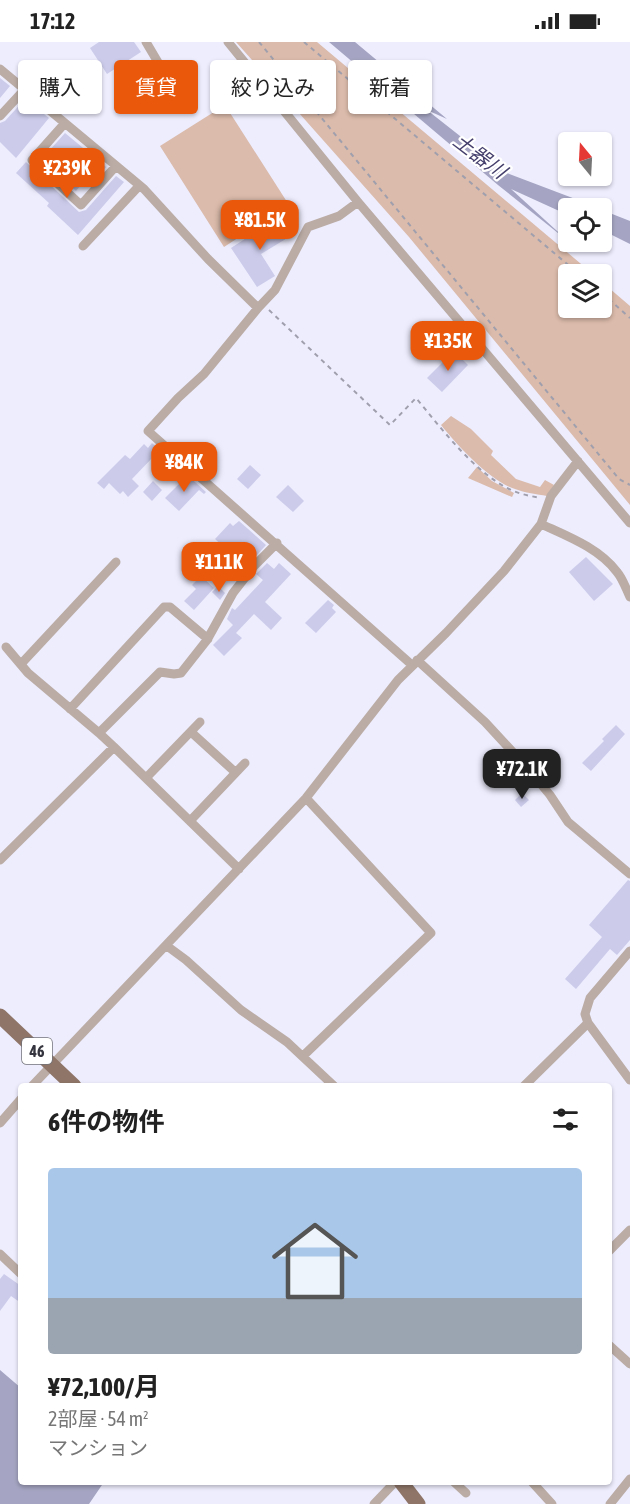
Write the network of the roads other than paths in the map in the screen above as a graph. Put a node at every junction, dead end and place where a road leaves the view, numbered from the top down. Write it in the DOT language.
graph roads {
  1 [pos="146,42"];
  2 [pos="228,42"];
  3 [pos="157,60"];
  4 [pos="1,72"];
  5 [pos="18,84"];
  6 [pos="18,97"];
  7 [pos="54,114"];
  8 [pos="0,117"];
  9 [pos="64,123"];
  10 [pos="116,166"];
  11 [pos="138,186"];
  12 [pos="358,202"];
  13 [pos="83,246"];
  14 [pos="258,308"];
  15 [pos="578,461"];
  16 [pos="630,523"];
  17 [pos="541,524"];
  18 [pos="277,543"];
  19 [pos="116,562"];
  20 [pos="630,597"];
  21 [pos="208,639"];
  22 [pos="6,647"];
  23 [pos="415,662"];
  24 [pos="21,664"];
  25 [pos="70,709"];
  26 [pos="200,722"];
  27 [pos="191,732"];
  28 [pos="99,733"];
  29 [pos="114,747"];
  30 [pos="245,763"];
  31 [pos="236,772"];
  32 [pos="146,778"];
  33 [pos="306,798"];
  34 [pos="190,820"];
  35 [pos="0,860"];
  36 [pos="239,869"];
  37 [pos="630,874"];
  38 [pos="167,946"];
  39 [pos="630,951"];
  40 [pos="0,1016"];
  41 [pos="588,1023"];
  42 [pos="303,1056"];
  43 [pos="52,1064"];
  44 [pos="630,1080"];
  45 [pos="35,1083"];
  46 [pos="71,1083"];
  47 [pos="331,1083"];
  48 [pos="527,1083"];
  49 [pos="18,1102"];
  50 [pos="0,1123"];
  51 [pos="630,1230"];
  52 [pos="612,1248"];
  53 [pos="0,1254"];
  54 [pos="18,1271"];
  55 [pos="612,1348"];
  56 [pos="630,1364"];
  57 [pos="630,1479"];
  58 [pos="392,1485"];
  59 [pos="403,1485"];
  60 [pos="457,1485"];
  61 [pos="535,1485"];
  62 [pos="466,1493"];
  63 [pos="374,1504"];
  64 [pos="418,1504"];
  65 [pos="552,1504"];
  66 [pos="610,1504"];
  1 -- 3 [label="street"];
  2 -- 12 [label="street"];
  4 -- 5 [label="street"];
  6 -- 8 [label="street"];
  7 -- 9 [label="street"];
  9 -- 10 [label="street"];
  9 -- 10 [label="street"];
  10 -- 11 [label="street"];
  11 -- 13 [label="street"];
  11 -- 14 [label="street"];
  12 -- 14 [label="street"];
  12 -- 15 [label="street"];
  14 -- 18 [label="street"];
  15 -- 16 [label="street"];
  15 -- 17 [label="street"];
  17 -- 20 [label="street"];
  17 -- 23 [label="street"];
  18 -- 21 [label="street"];
  18 -- 23 [label="street"];
  19 -- 24 [label="street"];
  21 -- 25 [label="street"];
  21 -- 28 [label="street"];
  22 -- 24 [label="street"];
  23 -- 33 [label="street"];
  23 -- 37 [label="street"];
  24 -- 25 [label="street"];
  25 -- 28 [label="street"];
  26 -- 27 [label="street"];
  27 -- 31 [label="street"];
  27 -- 32 [label="street"];
  28 -- 29 [label="street"];
  29 -- 32 [label="street"];
  29 -- 35 [label="street"];
  30 -- 31 [label="street"];
  31 -- 34 [label="street"];
  32 -- 34 [label="street"];
  33 -- 36 [label="street"];
  33 -- 42 [label="street"];
  34 -- 36 [label="street"];
  36 -- 38 [label="street"];
  38 -- 42 [label="street"];
  38 -- 43 [label="street"];
  39 -- 41 [label="street"];
  40 -- 43 [label="main road, 46"];
  41 -- 44 [label="street"];
  41 -- 48 [label="street"];
  42 -- 47 [label="street"];
  43 -- 45 [label="street"];
  43 -- 46 [label="main road, 46"];
  49 -- 50 [label="street"];
  51 -- 52 [label="street"];
  53 -- 54 [label="street"];
  55 -- 56 [label="street"];
  57 -- 66 [label="street"];
  58 -- 63 [label="street"];
  59 -- 64 [label="main road"];
  60 -- 62 [label="street"];
  61 -- 65 [label="street"];
}
